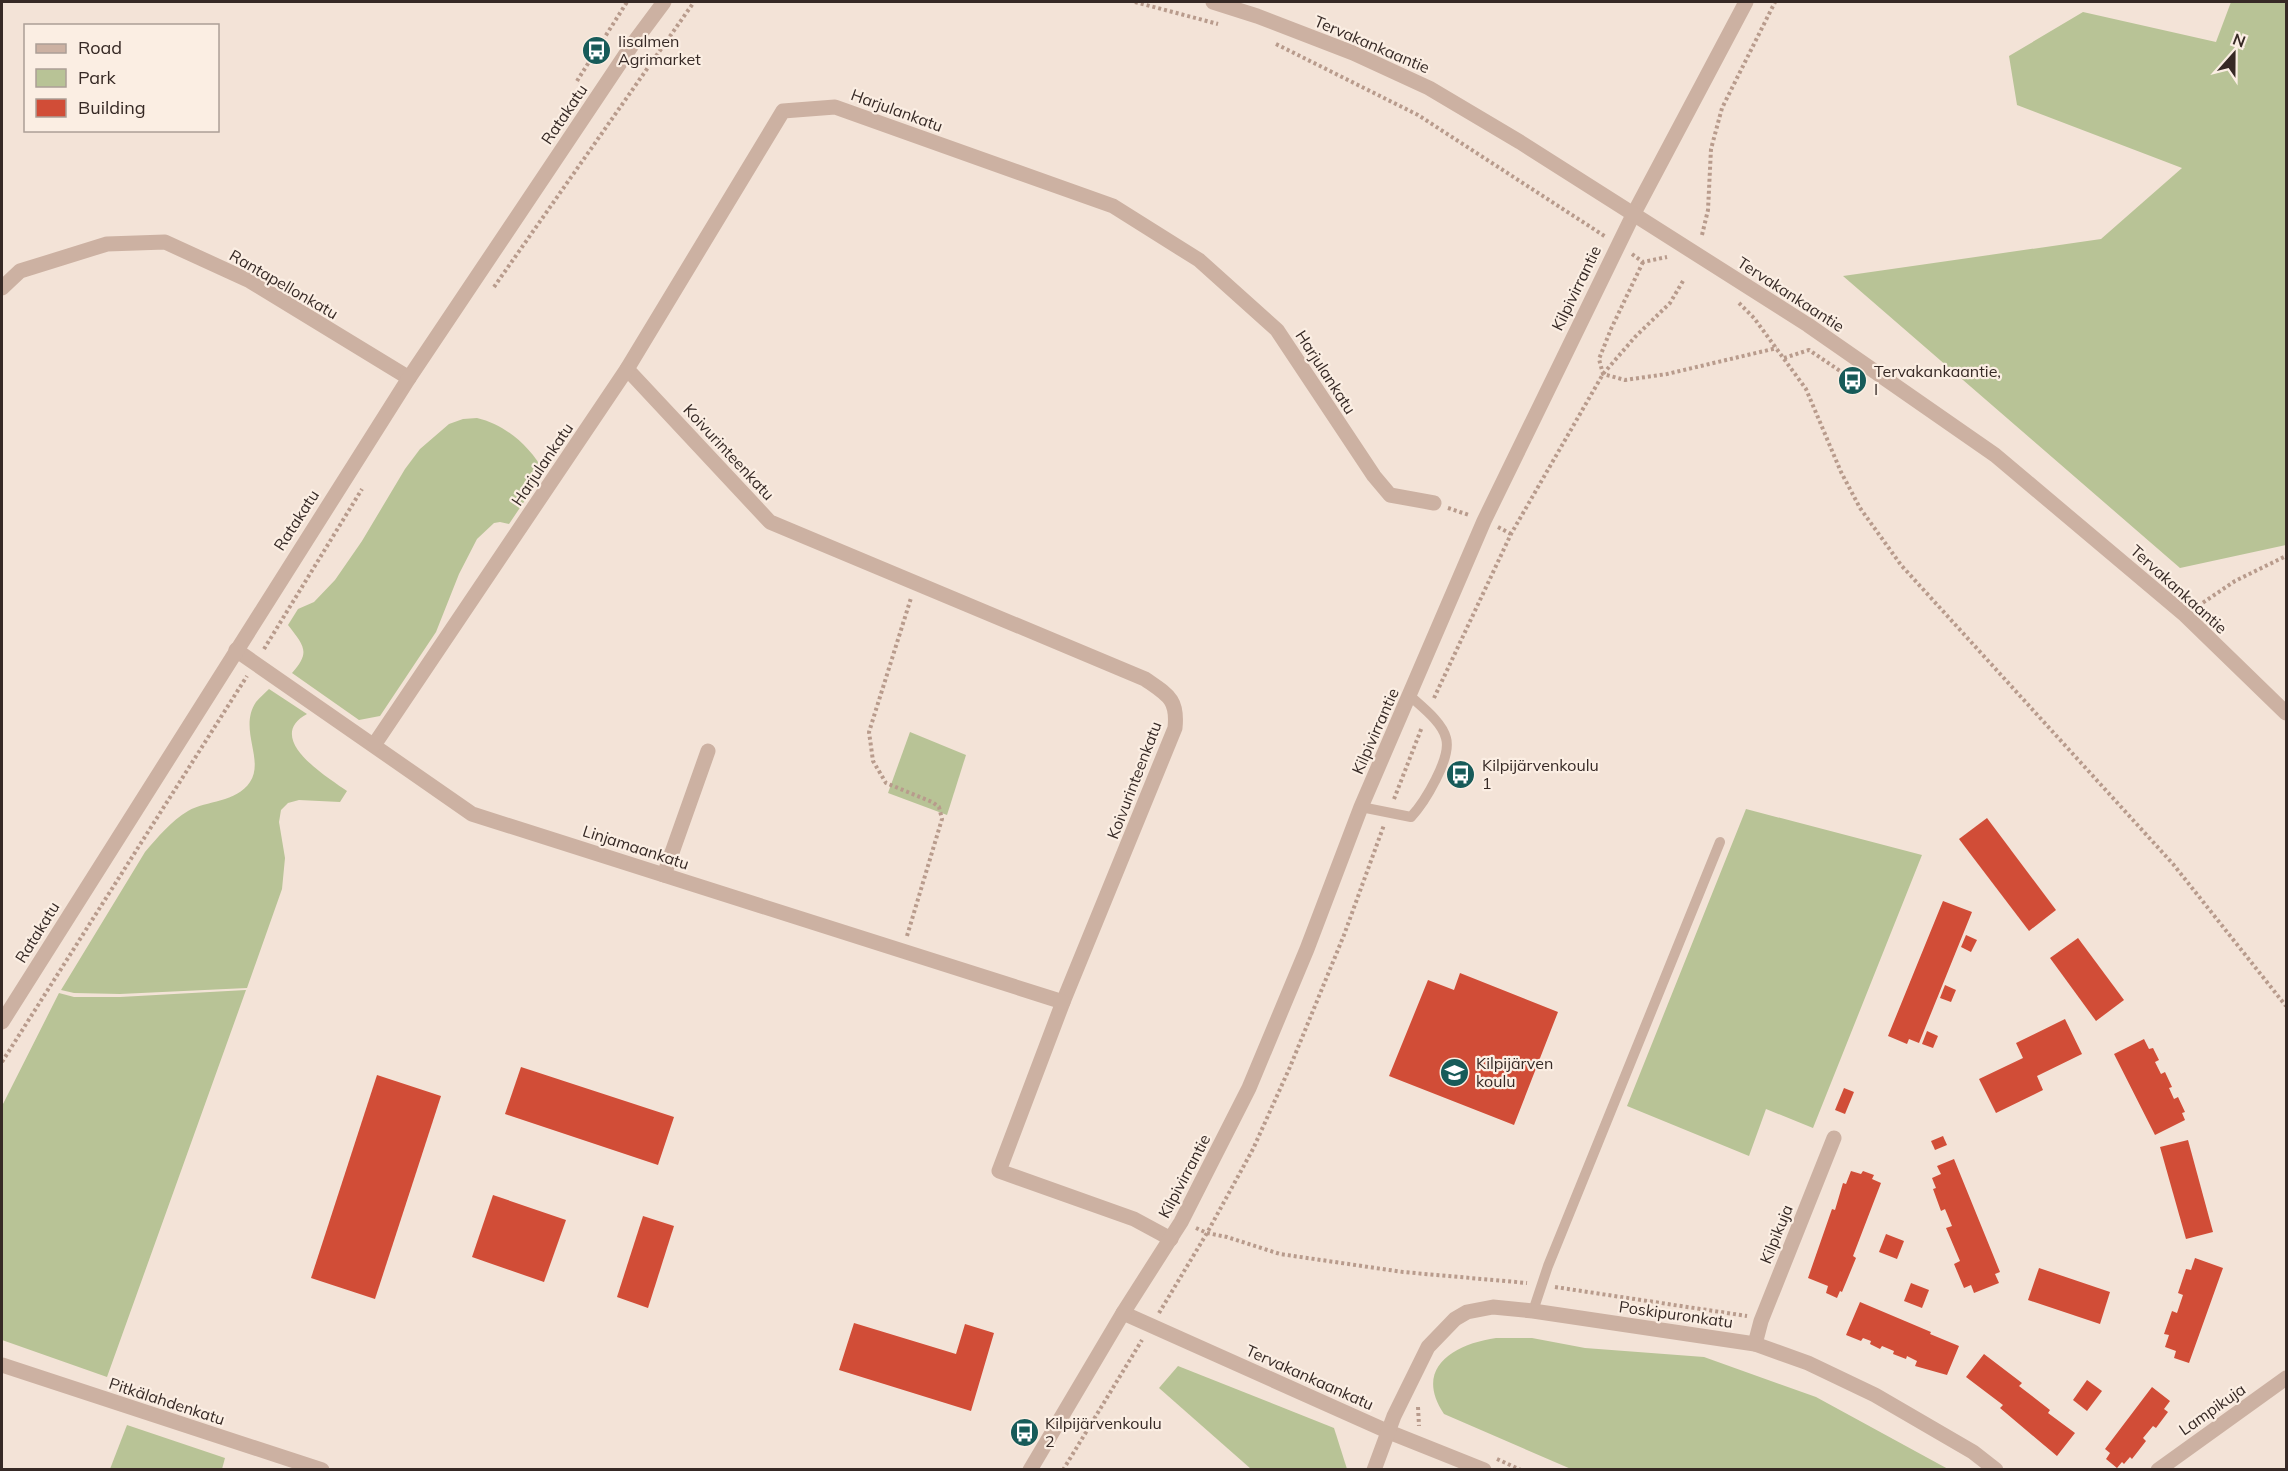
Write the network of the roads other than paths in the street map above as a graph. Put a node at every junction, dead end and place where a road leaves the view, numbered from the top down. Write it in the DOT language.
graph roads {
  1 [pos="652,2"];
  2 [pos="664,2"];
  3 [pos="1213,2"];
  4 [pos="1746,2"];
  5 [pos="632,45"];
  6 [pos="1632,215"];
  7 [pos="2,288"];
  8 [pos="627,369"];
  9 [pos="409,378"];
  10 [pos="1434,503"];
  11 [pos="236,650"];
  12 [pos="1410,696"];
  13 [pos="2286,713"];
  14 [pos="374,745"];
  15 [pos="708,751"];
  16 [pos="1361,807"];
  17 [pos="1720,842"];
  18 [pos="664,875"];
  19 [pos="1063,1002"];
  20 [pos="2,1022"];
  21 [pos="1834,1138"];
  22 [pos="1171,1239"];
  23 [pos="1533,1311"];
  24 [pos="1124,1313"];
  25 [pos="1755,1344"];
  26 [pos="2,1365"];
  27 [pos="2286,1378"];
  28 [pos="1389,1432"];
  29 [pos="322,1470"];
  30 [pos="1030,1470"];
  31 [pos="1374,1470"];
  32 [pos="1484,1470"];
  33 [pos="1996,1470"];
  34 [pos="2158,1470"];
  1 -- 5 [label="street, Ratakatu"];
  2 -- 5 [label="street, Ratakatu"];
  3 -- 6 [label="street, Tervakankaantie"];
  4 -- 6 [label="street, Kilpivirrantie"];
  5 -- 9 [label="street, Ratakatu"];
  6 -- 12 [label="street, Kilpivirrantie"];
  6 -- 13 [label="street, Tervakankaantie"];
  7 -- 9 [label="street, Rantapellonkatu"];
  8 -- 10 [label="street, Harjulankatu"];
  8 -- 14 [label="street, Harjulankatu"];
  8 -- 19 [label="street, Koivurinteenkatu"];
  9 -- 11 [label="street, Ratakatu"];
  11 -- 14 [label="street, Linjamaankatu"];
  11 -- 20 [label="street, Ratakatu"];
  12 -- 16 [label="street, Kilpivirrantie"];
  12 -- 16 [label="lane"];
  14 -- 18 [label="street, Linjamaankatu"];
  15 -- 18 [label="street"];
  16 -- 22 [label="street, Kilpivirrantie"];
  17 -- 23 [label="lane"];
  18 -- 19 [label="street, Linjamaankatu"];
  19 -- 22 [label="street, Koivurinteenkatu"];
  21 -- 25 [label="street, Kilpikuja"];
  22 -- 24 [label="street, Kilpivirrantie"];
  23 -- 25 [label="street, Poskipuronkatu"];
  23 -- 28 [label="street, Poskipuronkatu"];
  24 -- 28 [label="street, Tervakankaankatu"];
  24 -- 30 [label="street, Kilpivirrantie"];
  25 -- 33 [label="street, Poskipuronkatu"];
  26 -- 29 [label="street, Pitkälahdenkatu"];
  27 -- 34 [label="street, Lampikuja"];
  28 -- 31 [label="street, Poskipuronkatu"];
  28 -- 32 [label="street, Tervakankaankatu"];
}
